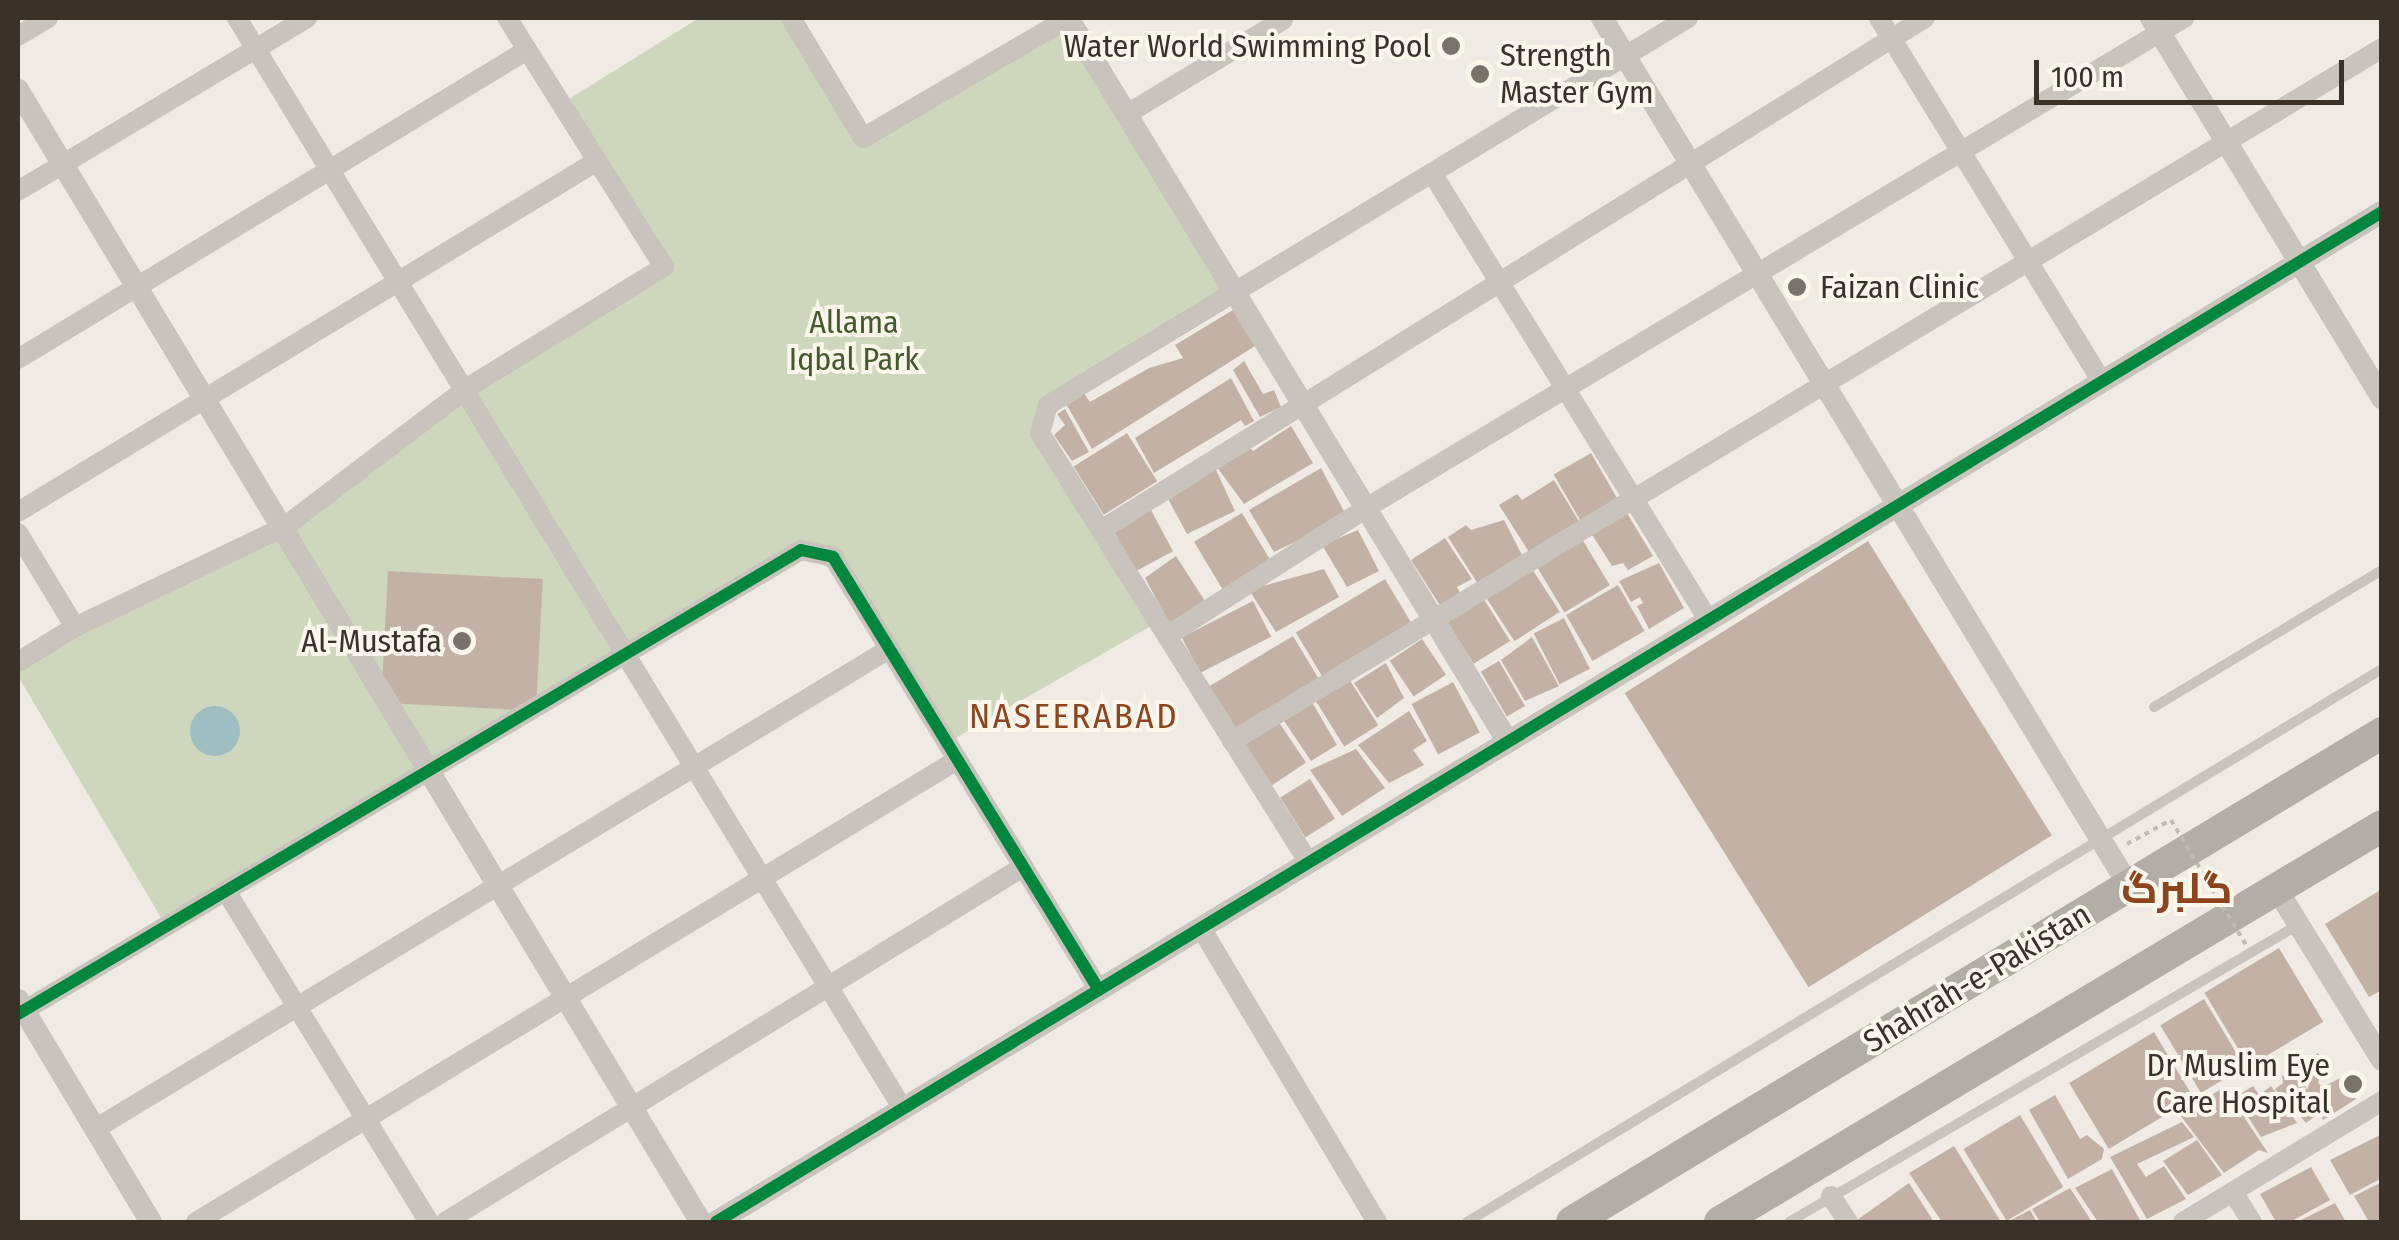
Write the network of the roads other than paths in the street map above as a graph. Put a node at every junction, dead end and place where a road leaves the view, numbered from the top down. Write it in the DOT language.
graph roads {
  1 [pos="48,18"];
  2 [pos="237,18"];
  3 [pos="307,18"];
  4 [pos="507,18"];
  5 [pos="1068,18"];
  6 [pos="1602,18"];
  7 [pos="1688,18"];
  8 [pos="1879,18"];
  9 [pos="1925,18"];
  10 [pos="2184,18"];
  11 [pos="1283,20"];
  12 [pos="800,21"];
  13 [pos="2155,25"];
  14 [pos="18,36"];
  15 [pos="1892,38"];
  16 [pos="256,48"];
  17 [pos="2382,48"];
  18 [pos="528,50"];
  19 [pos="1625,56"];
  20 [pos="18,90"];
  21 [pos="1127,114"];
  22 [pos="2225,142"];
  23 [pos="1962,152"];
  24 [pos="597,161"];
  25 [pos="62,164"];
  26 [pos="1690,164"];
  27 [pos="332,170"];
  28 [pos="1432,173"];
  29 [pos="18,191"];
  30 [pos="2382,212"];
  31 [pos="2028,261"];
  32 [pos="2299,262"];
  33 [pos="1757,274"];
  34 [pos="400,279"];
  35 [pos="1500,282"];
  36 [pos="134,284"];
  37 [pos="1236,293"];
  38 [pos="18,359"];
  39 [pos="2102,382"];
  40 [pos="1824,384"];
  41 [pos="467,388"];
  42 [pos="1565,389"];
  43 [pos="2382,398"];
  44 [pos="204,399"];
  45 [pos="1303,404"];
  46 [pos="1634,500"];
  47 [pos="1897,507"];
  48 [pos="1366,508"];
  49 [pos="18,512"];
  50 [pos="284,527"];
  51 [pos="1101,530"];
  52 [pos="18,534"];
  53 [pos="2382,570"];
  54 [pos="1434,620"];
  55 [pos="1708,620"];
  56 [pos="74,627"];
  57 [pos="1167,636"];
  58 [pos="889,649"];
  59 [pos="629,652"];
  60 [pos="18,662"];
  61 [pos="2382,669"];
  62 [pos="2154,707"];
  63 [pos="2382,733"];
  64 [pos="1232,741"];
  65 [pos="1508,742"];
  66 [pos="958,760"];
  67 [pos="697,765"];
  68 [pos="429,772"];
  69 [pos="2382,826"];
  70 [pos="2097,838"];
  71 [pos="1309,863"];
  72 [pos="1023,866"];
  73 [pos="764,877"];
  74 [pos="498,886"];
  75 [pos="2129,886"];
  76 [pos="226,891"];
  77 [pos="2278,891"];
  78 [pos="2299,925"];
  79 [pos="1201,928"];
  80 [pos="829,986"];
  81 [pos="1099,990"];
  82 [pos="564,997"];
  83 [pos="297,1006"];
  84 [pos="20,1008"];
  85 [pos="2382,1060"];
  86 [pos="2382,1102"];
  87 [pos="632,1108"];
  88 [pos="903,1109"];
  89 [pos="366,1118"];
  90 [pos="95,1129"];
  91 [pos="2234,1192"];
  92 [pos="1831,1196"];
  93 [pos="151,1222"];
  94 [pos="196,1222"];
  95 [pos="430,1222"];
  96 [pos="445,1222"];
  97 [pos="700,1222"];
  98 [pos="716,1222"];
  99 [pos="1377,1222"];
  100 [pos="1467,1222"];
  101 [pos="1572,1222"];
  102 [pos="1720,1222"];
  103 [pos="1789,1222"];
  104 [pos="1848,1222"];
  105 [pos="2183,1222"];
  106 [pos="2252,1222"];
  1 -- 14 [label="street"];
  2 -- 16 [label="street"];
  3 -- 16 [label="street"];
  4 -- 18 [label="street"];
  5 -- 12 [label="street"];
  5 -- 21 [label="street"];
  6 -- 19 [label="street"];
  7 -- 19 [label="street"];
  8 -- 15 [label="street"];
  9 -- 15 [label="street"];
  10 -- 13 [label="street"];
  11 -- 21 [label="street"];
  13 -- 22 [label="street"];
  13 -- 23 [label="street"];
  15 -- 23 [label="street"];
  15 -- 26 [label="street"];
  16 -- 25 [label="street"];
  16 -- 27 [label="street"];
  17 -- 22 [label="street"];
  18 -- 24 [label="street"];
  18 -- 27 [label="street"];
  19 -- 26 [label="street"];
  19 -- 28 [label="street"];
  20 -- 25 [label="street"];
  21 -- 37 [label="street"];
  22 -- 31 [label="street"];
  22 -- 32 [label="street"];
  23 -- 31 [label="street"];
  23 -- 33 [label="street"];
  24 -- 34 [label="street"];
  24 -- 41 [label="street"];
  25 -- 29 [label="street"];
  25 -- 36 [label="street"];
  26 -- 33 [label="street"];
  26 -- 35 [label="street"];
  27 -- 34 [label="street"];
  27 -- 36 [label="street"];
  28 -- 35 [label="street"];
  28 -- 37 [label="street"];
  30 -- 32 [label="street"];
  31 -- 39 [label="street"];
  31 -- 40 [label="street"];
  32 -- 39 [label="street"];
  32 -- 43 [label="street"];
  33 -- 40 [label="street"];
  33 -- 42 [label="street"];
  34 -- 41 [label="street"];
  34 -- 44 [label="street"];
  35 -- 42 [label="street"];
  35 -- 45 [label="street"];
  36 -- 38 [label="street"];
  36 -- 44 [label="street"];
  37 -- 45 [label="street"];
  37 -- 51 [label="street"];
  39 -- 47 [label="street"];
  40 -- 46 [label="street"];
  40 -- 47 [label="street"];
  41 -- 50 [label="street"];
  41 -- 59 [label="street"];
  42 -- 46 [label="street"];
  42 -- 48 [label="street"];
  44 -- 49 [label="street"];
  44 -- 50 [label="street"];
  45 -- 48 [label="street"];
  45 -- 51 [label="street"];
  46 -- 54 [label="street"];
  46 -- 55 [label="street"];
  47 -- 55 [label="street"];
  47 -- 70 [label="street"];
  48 -- 54 [label="street"];
  48 -- 57 [label="street"];
  50 -- 56 [label="street"];
  50 -- 68 [label="street"];
  51 -- 57 [label="street"];
  52 -- 56 [label="street"];
  53 -- 62 [label="lane"];
  54 -- 64 [label="street"];
  54 -- 65 [label="street"];
  55 -- 65 [label="street"];
  56 -- 60 [label="street"];
  57 -- 64 [label="street"];
  58 -- 59 [label="street"];
  58 -- 66 [label="street"];
  58 -- 67 [label="street"];
  59 -- 67 [label="street"];
  59 -- 68 [label="street"];
  61 -- 70 [label="lane"];
  63 -- 75 [label="highway, Shahrah-e-Pakistan"];
  64 -- 71 [label="street"];
  65 -- 71 [label="street"];
  66 -- 72 [label="street"];
  66 -- 73 [label="street"];
  67 -- 73 [label="street"];
  67 -- 74 [label="street"];
  68 -- 74 [label="street"];
  68 -- 76 [label="street"];
  69 -- 77 [label="highway"];
  70 -- 75 [label="street"];
  70 -- 100 [label="lane"];
  71 -- 79 [label="street"];
  72 -- 80 [label="street"];
  72 -- 81 [label="street"];
  73 -- 80 [label="street"];
  73 -- 82 [label="street"];
  74 -- 82 [label="street"];
  74 -- 83 [label="street"];
  75 -- 101 [label="highway, Shahrah-e-Pakistan"];
  76 -- 83 [label="street"];
  76 -- 84 [label="street"];
  77 -- 78 [label="street"];
  77 -- 102 [label="highway"];
  78 -- 85 [label="street"];
  78 -- 92 [label="lane"];
  79 -- 81 [label="street"];
  79 -- 99 [label="street"];
  80 -- 87 [label="street"];
  80 -- 88 [label="street"];
  81 -- 88 [label="street"];
  82 -- 87 [label="street"];
  82 -- 89 [label="street"];
  83 -- 89 [label="street"];
  83 -- 90 [label="street"];
  84 -- 90 [label="street"];
  86 -- 91 [label="street"];
  87 -- 96 [label="street"];
  87 -- 97 [label="street"];
  88 -- 98 [label="street"];
  89 -- 94 [label="street"];
  89 -- 95 [label="street"];
  90 -- 93 [label="street"];
  91 -- 105 [label="street"];
  91 -- 106 [label="street"];
  92 -- 103 [label="lane"];
  92 -- 104 [label="street"];
}
